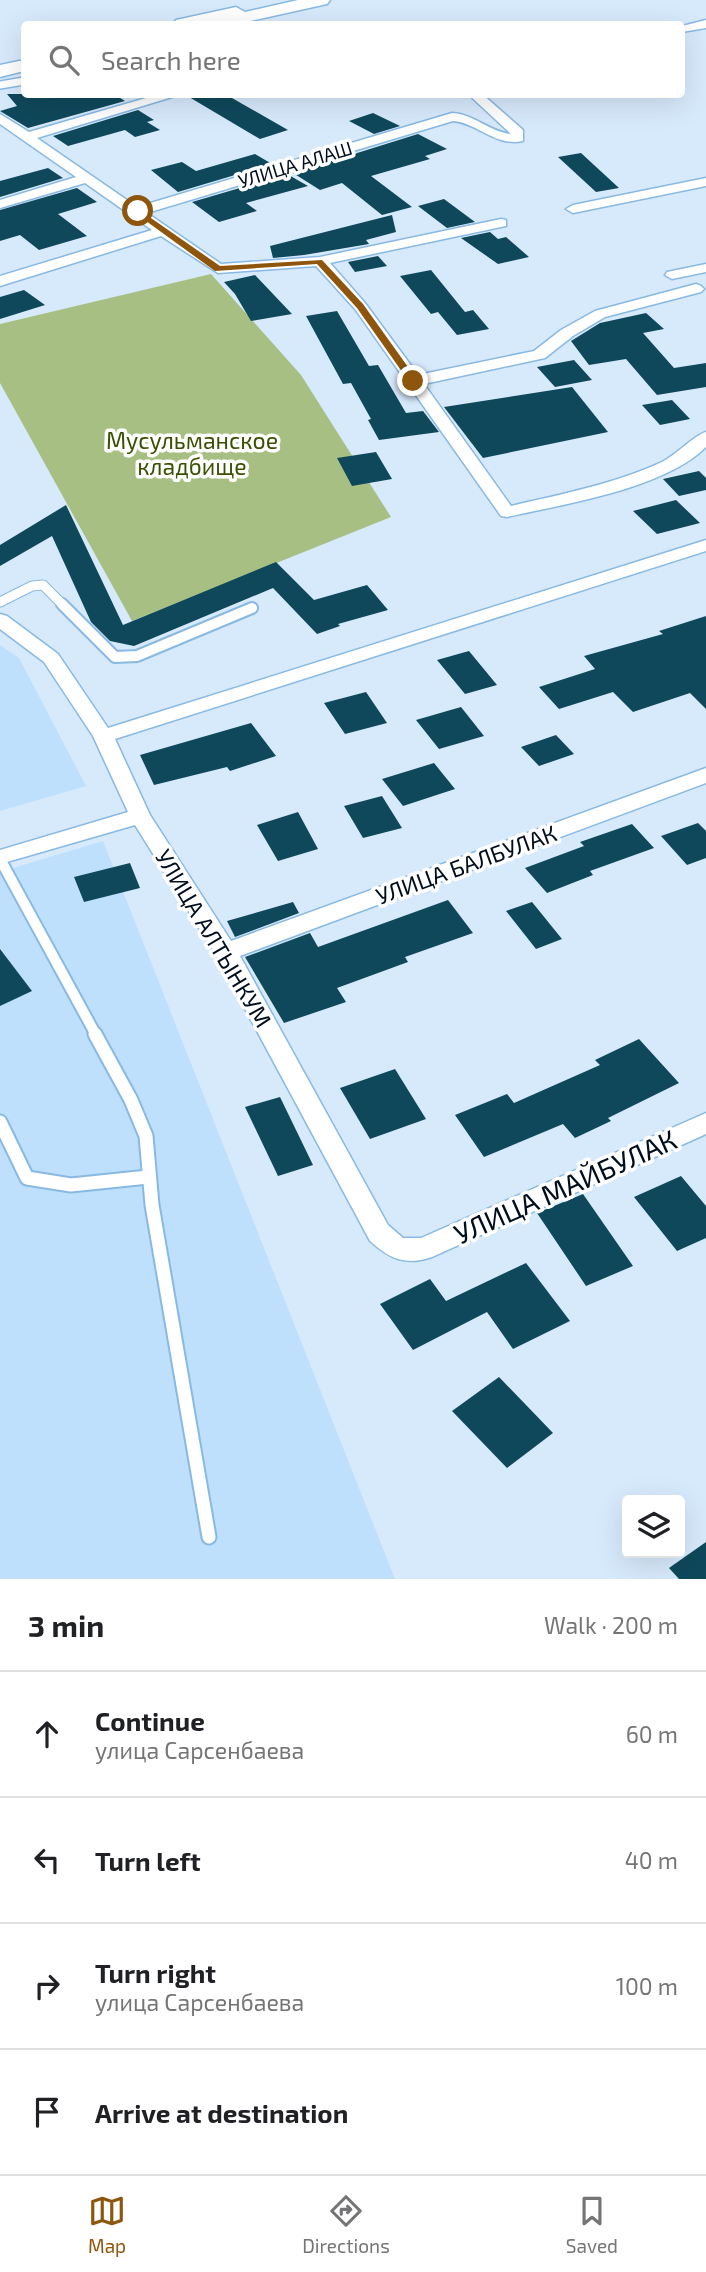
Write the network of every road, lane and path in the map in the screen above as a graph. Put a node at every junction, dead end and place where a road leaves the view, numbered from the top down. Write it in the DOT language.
graph roads {
  1 [pos="288,0"];
  2 [pos="321,0"];
  3 [pos="195,21"];
  4 [pos="228,21"];
  5 [pos="706,24"];
  6 [pos="685,28"];
  7 [pos="21,58"];
  8 [pos="0,61"];
  9 [pos="21,67"];
  10 [pos="0,71"];
  11 [pos="21,82"];
  12 [pos="0,85"];
  13 [pos="162,98"];
  14 [pos="478,98"];
  15 [pos="0,118"];
  16 [pos="29,136"];
  17 [pos="87,178"];
  18 [pos="706,182"];
  19 [pos="0,204"];
  20 [pos="573,209"];
  21 [pos="138,211"];
  22 [pos="501,223"];
  23 [pos="163,231"];
  24 [pos="320,261"];
  25 [pos="706,268"];
  26 [pos="0,281"];
  27 [pos="701,292"];
  28 [pos="413,381"];
  29 [pos="706,437"];
  30 [pos="703,550"];
  31 [pos="0,602"];
  32 [pos="251,608"];
  33 [pos="0,620"];
  34 [pos="103,736"];
  35 [pos="706,775"];
  36 [pos="140,816"];
  37 [pos="0,858"];
  38 [pos="226,952"];
  39 [pos="0,1122"];
  40 [pos="706,1123"];
  41 [pos="148,1177"];
  42 [pos="423,1249"];
  43 [pos="209,1537"];
  1 -- 3 [label="main road"];
  2 -- 4 [label="main road"];
  5 -- 6 [label="street"];
  7 -- 8 [label="main road"];
  9 -- 10 [label="main road"];
  11 -- 12 [label="lane"];
  13 -- 16 [label="street"];
  14 -- 21 [label="street, УЛИЦА АЛАШ"];
  15 -- 16 [label="street"];
  16 -- 17 [label="street"];
  17 -- 19 [label="street"];
  17 -- 21 [label="street"];
  18 -- 20 [label="street"];
  21 -- 23 [label="street"];
  22 -- 24 [label="street"];
  23 -- 24 [label="street"];
  23 -- 26 [label="street"];
  24 -- 28 [label="street"];
  25 -- 27 [label="street"];
  27 -- 28 [label="street"];
  28 -- 29 [label="street"];
  30 -- 34 [label="street"];
  31 -- 32 [label="lane"];
  33 -- 34 [label="street, УЛИЦА АЛТЫНКУМ"];
  34 -- 36 [label="street, УЛИЦА АЛТЫНКУМ"];
  35 -- 38 [label="street, УЛИЦА БАЛБУЛАК"];
  36 -- 37 [label="street"];
  36 -- 38 [label="street, УЛИЦА АЛТЫНКУМ"];
  37 -- 41 [label="lane"];
  38 -- 42 [label="street, УЛИЦА АЛТЫНКУМ"];
  39 -- 41 [label="lane"];
  40 -- 42 [label="street, УЛИЦА МАЙБУЛАК"];
  41 -- 43 [label="lane"];
}
